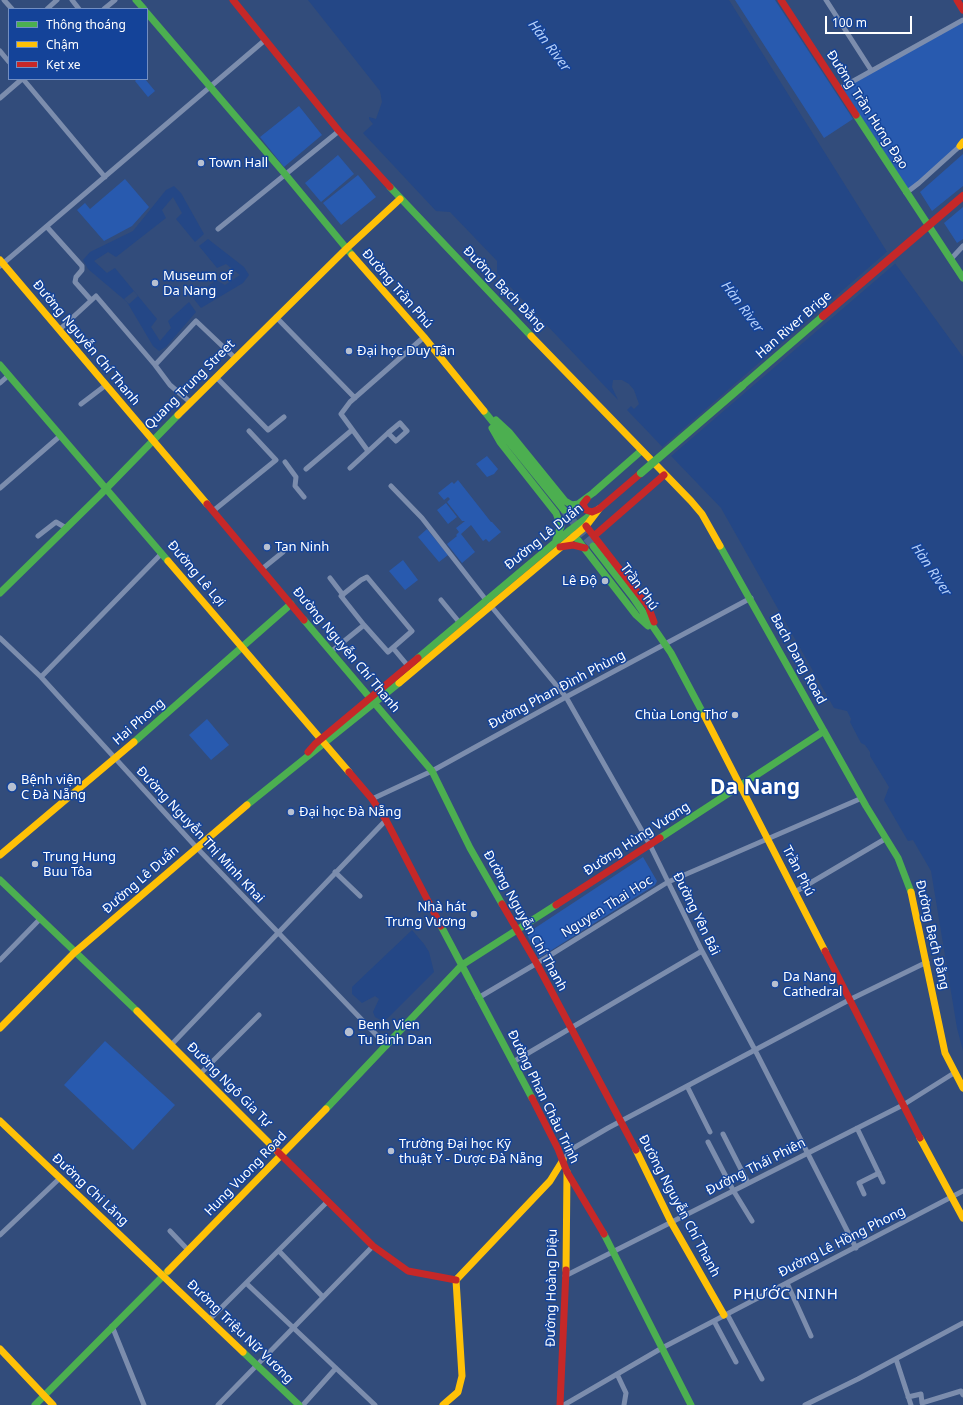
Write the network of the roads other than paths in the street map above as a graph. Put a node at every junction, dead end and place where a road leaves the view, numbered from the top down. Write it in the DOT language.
graph roads {
  1 [pos="4,0"];
  2 [pos="57,0"];
  3 [pos="72,0"];
  4 [pos="115,0"];
  5 [pos="136,0"];
  6 [pos="233,0"];
  7 [pos="781,0"];
  8 [pos="826,0"];
  9 [pos="952,0"];
  10 [pos="957,0"];
  11 [pos="11,8"];
  12 [pos="48,8"];
  13 [pos="78,8"];
  14 [pos="105,8"];
  15 [pos="143,8"];
  16 [pos="963,11"];
  17 [pos="148,14"];
  18 [pos="963,20"];
  19 [pos="265,40"];
  20 [pos="0,51"];
  21 [pos="8,61"];
  22 [pos="871,70"];
  23 [pos="22,80"];
  24 [pos="24,80"];
  25 [pos="210,86"];
  26 [pos="839,89"];
  27 [pos="0,98"];
  28 [pos="339,131"];
  29 [pos="962,144"];
  30 [pos="285,174"];
  31 [pos="105,177"];
  32 [pos="906,193"];
  33 [pos="963,196"];
  34 [pos="400,198"];
  35 [pos="47,227"];
  36 [pos="218,229"];
  37 [pos="963,246"];
  38 [pos="346,249"];
  39 [pos="951,258"];
  40 [pos="1,263"];
  41 [pos="963,278"];
  42 [pos="91,300"];
  43 [pos="276,318"];
  44 [pos="59,330"];
  45 [pos="424,337"];
  46 [pos="235,358"];
  47 [pos="0,366"];
  48 [pos="155,366"];
  49 [pos="8,375"];
  50 [pos="216,377"];
  51 [pos="0,383"];
  52 [pos="106,385"];
  53 [pos="355,398"];
  54 [pos="190,402"];
  55 [pos="81,404"];
  56 [pos="478,405"];
  57 [pos="284,417"];
  58 [pos="352,430"];
  59 [pos="249,431"];
  60 [pos="388,433"];
  61 [pos="60,436"];
  62 [pos="152,440"];
  63 [pos="368,451"];
  64 [pos="640,451"];
  65 [pos="285,462"];
  66 [pos="350,468"];
  67 [pos="306,469"];
  68 [pos="664,475"];
  69 [pos="391,486"];
  70 [pos="0,488"];
  71 [pos="107,488"];
  72 [pos="593,493"];
  73 [pos="304,497"];
  74 [pos="599,509"];
  75 [pos="564,510"];
  76 [pos="213,511"];
  77 [pos="586,526"];
  78 [pos="66,528"];
  79 [pos="574,535"];
  80 [pos="38,536"];
  81 [pos="594,536"];
  82 [pos="556,545"];
  83 [pos="589,547"];
  84 [pos="283,552"];
  85 [pos="162,553"];
  86 [pos="262,569"];
  87 [pos="330,578"];
  88 [pos="0,593"];
  89 [pos="342,595"];
  90 [pos="751,598"];
  91 [pos="441,600"];
  92 [pos="488,603"];
  93 [pos="291,604"];
  94 [pos="460,622"];
  95 [pos="364,625"];
  96 [pos="658,634"];
  97 [pos="0,638"];
  98 [pos="665,645"];
  99 [pos="242,647"];
  100 [pos="392,648"];
  101 [pos="332,651"];
  102 [pos="408,666"];
  103 [pos="40,677"];
  104 [pos="566,697"];
  105 [pos="373,700"];
  106 [pos="824,731"];
  107 [pos="323,741"];
  108 [pos="114,760"];
  109 [pos="432,771"];
  110 [pos="742,784"];
  111 [pos="862,798"];
  112 [pos="372,799"];
  113 [pos="386,820"];
  114 [pos="767,838"];
  115 [pos="885,839"];
  116 [pos="650,845"];
  117 [pos="197,848"];
  118 [pos="0,855"];
  119 [pos="335,872"];
  120 [pos="0,880"];
  121 [pos="668,882"];
  122 [pos="795,892"];
  123 [pos="360,896"];
  124 [pos="40,919"];
  125 [pos="518,930"];
  126 [pos="277,933"];
  127 [pos="702,951"];
  128 [pos="74,953"];
  129 [pos="0,960"];
  130 [pos="927,962"];
  131 [pos="537,964"];
  132 [pos="462,965"];
  133 [pos="478,998"];
  134 [pos="851,999"];
  135 [pos="259,1015"];
  136 [pos="0,1028"];
  137 [pos="571,1028"];
  138 [pos="172,1044"];
  139 [pos="387,1046"];
  140 [pos="755,1050"];
  141 [pos="514,1062"];
  142 [pos="201,1073"];
  143 [pos="954,1073"];
  144 [pos="686,1086"];
  145 [pos="963,1088"];
  146 [pos="903,1105"];
  147 [pos="0,1121"];
  148 [pos="622,1121"];
  149 [pos="857,1128"];
  150 [pos="710,1132"];
  151 [pos="723,1134"];
  152 [pos="708,1142"];
  153 [pos="808,1152"];
  154 [pos="282,1156"];
  155 [pos="563,1160"];
  156 [pos="567,1172"];
  157 [pos="879,1173"];
  158 [pos="60,1178"];
  159 [pos="883,1182"];
  160 [pos="748,1183"];
  161 [pos="733,1190"];
  162 [pos="579,1191"];
  163 [pos="963,1192"];
  164 [pos="567,1194"];
  165 [pos="864,1194"];
  166 [pos="952,1197"];
  167 [pos="327,1202"];
  168 [pos="963,1218"];
  169 [pos="752,1221"];
  170 [pos="671,1222"];
  171 [pos="170,1231"];
  172 [pos="0,1235"];
  173 [pos="373,1246"];
  174 [pos="856,1248"];
  175 [pos="188,1250"];
  176 [pos="279,1251"];
  177 [pos="614,1252"];
  178 [pos="164,1276"];
  179 [pos="565,1276"];
  180 [pos="456,1280"];
  181 [pos="246,1283"];
  182 [pos="787,1283"];
  183 [pos="323,1297"];
  184 [pos="725,1315"];
  185 [pos="209,1320"];
  186 [pos="714,1321"];
  187 [pos="963,1323"];
  188 [pos="112,1326"];
  189 [pos="293,1327"];
  190 [pos="811,1336"];
  191 [pos="662,1348"];
  192 [pos="0,1349"];
  193 [pos="896,1359"];
  194 [pos="736,1362"];
  195 [pos="257,1365"];
  196 [pos="336,1368"];
  197 [pos="617,1374"];
  198 [pos="762,1379"];
  199 [pos="963,1395"];
  200 [pos="44,1396"];
  201 [pos="908,1397"];
  202 [pos="220,1404"];
  203 [pos="35,1405"];
  204 [pos="53,1405"];
  205 [pos="144,1405"];
  206 [pos="299,1405"];
  207 [pos="303,1405"];
  208 [pos="375,1405"];
  209 [pos="443,1405"];
  210 [pos="560,1405"];
  211 [pos="564,1405"];
  212 [pos="624,1405"];
  213 [pos="691,1405"];
  214 [pos="805,1405"];
  215 [pos="911,1405"];
  1 -- 11 [label="street"];
  2 -- 12 [label="street"];
  3 -- 13 [label="street"];
  4 -- 14 [label="street"];
  5 -- 15 [label="main road"];
  6 -- 19 [label="main road, Đường Bạch Đằng"];
  7 -- 26 [label="main road, Đường Trần Hưng Đạo"];
  8 -- 22 [label="street"];
  9 -- 16 [label="main road"];
  10 -- 16 [label="main road"];
  17 -- 25 [label="main road, Đường Trần Phú"];
  18 -- 22 [label="street"];
  19 -- 25 [label="street"];
  19 -- 28 [label="main road, Đường Bạch Đằng"];
  20 -- 21 [label="street"];
  22 -- 26 [label="street"];
  23 -- 27 [label="street"];
  24 -- 31 [label="street"];
  25 -- 30 [label="main road, Đường Trần Phú"];
  25 -- 31 [label="street"];
  26 -- 32 [label="main road, Đường Trần Hưng Đạo"];
  28 -- 30 [label="street"];
  28 -- 34 [label="main road, Đường Bạch Đằng"];
  29 -- 32 [label="street"];
  30 -- 36 [label="street"];
  30 -- 38 [label="main road, Đường Trần Phú"];
  31 -- 35 [label="street"];
  32 -- 39 [label="main road, Đường Trần Hưng Đạo"];
  33 -- 74 [label="main road, Han River Brige, bridge"];
  34 -- 38 [label="main road, Quang Trung Street"];
  34 -- 64 [label="main road, Đường Bạch Đằng"];
  35 -- 40 [label="street"];
  35 -- 42 [label="street"];
  37 -- 39 [label="street"];
  38 -- 43 [label="main road, Quang Trung Street"];
  38 -- 45 [label="main road, Đường Trần Phú"];
  39 -- 41 [label="main road, Đường Trần Hưng Đạo"];
  40 -- 44 [label="main road, Đường Nguyễn Chí Thanh"];
  42 -- 44 [label="street"];
  42 -- 48 [label="street"];
  43 -- 46 [label="main road, Quang Trung Street"];
  43 -- 53 [label="street"];
  44 -- 52 [label="main road, Đường Nguyễn Chí Thanh"];
  45 -- 53 [label="street"];
  45 -- 56 [label="main road, Đường Trần Phú"];
  46 -- 48 [label="street"];
  46 -- 50 [label="main road, Quang Trung Street"];
  47 -- 49 [label="main road, Đường Lê Lợi"];
  48 -- 54 [label="street"];
  49 -- 51 [label="street"];
  49 -- 61 [label="main road, Đường Lê Lợi"];
  50 -- 54 [label="main road, Quang Trung Street"];
  50 -- 57 [label="street"];
  52 -- 55 [label="street"];
  52 -- 62 [label="main road, Đường Nguyễn Chí Thanh"];
  53 -- 58 [label="street"];
  54 -- 62 [label="main road, Quang Trung Street"];
  56 -- 72 [label="main road"];
  56 -- 75 [label="main road, Đường Trần Phú"];
  56 -- 82 [label="main road"];
  58 -- 63 [label="street"];
  58 -- 67 [label="street"];
  59 -- 76 [label="street"];
  60 -- 63 [label="street"];
  61 -- 70 [label="street"];
  61 -- 71 [label="main road, Đường Lê Lợi"];
  62 -- 71 [label="main road, Quang Trung Street"];
  62 -- 76 [label="main road, Đường Nguyễn Chí Thanh"];
  63 -- 66 [label="street"];
  64 -- 68 [label="main road, Đường Bạch Đằng"];
  64 -- 72 [label="main road"];
  65 -- 73 [label="street"];
  68 -- 81 [label="main road"];
  68 -- 90 [label="main road, Đường Bạch Đằng"];
  69 -- 92 [label="street, Đường Yên Bái"];
  71 -- 78 [label="main road, Quang Trung Street"];
  71 -- 85 [label="main road, Đường Lê Lợi"];
  72 -- 74 [label="main road"];
  74 -- 77 [label="main road, Đường Lê Duẩn"];
  74 -- 82 [label="main road, Đường Lê Duẩn"];
  76 -- 86 [label="main road, Đường Nguyễn Chí Thanh"];
  77 -- 79 [label="main road, Đường Lê Duẩn"];
  77 -- 81 [label="main road"];
  78 -- 80 [label="street"];
  78 -- 88 [label="main road, Quang Trung Street"];
  79 -- 82 [label="main road, Đường Lê Duẩn"];
  79 -- 83 [label="main road, Trần Phú"];
  81 -- 96 [label="main road"];
  82 -- 83 [label="main road"];
  82 -- 92 [label="main road, Đường Lê Duẩn"];
  83 -- 96 [label="main road, Trần Phú"];
  84 -- 86 [label="street"];
  85 -- 99 [label="main road, Đường Lê Lợi"];
  85 -- 103 [label="street"];
  86 -- 93 [label="main road, Đường Nguyễn Chí Thanh"];
  87 -- 89 [label="street"];
  89 -- 95 [label="street"];
  89 -- 100 [label="street"];
  90 -- 98 [label="street, Đường Phan Đình Phùng"];
  90 -- 106 [label="main road, Bach Dang Road"];
  91 -- 94 [label="street"];
  92 -- 94 [label="main road, Đường Lê Duẩn"];
  92 -- 104 [label="street, Đường Yên Bái"];
  92 -- 105 [label="main road, Đường Lê Duẩn"];
  93 -- 99 [label="main road, Hai Phong"];
  93 -- 101 [label="main road, Đường Nguyễn Chí Thanh"];
  94 -- 102 [label="main road, Đường Lê Duẩn"];
  95 -- 100 [label="street"];
  95 -- 101 [label="street"];
  96 -- 98 [label="main road, Trần Phú"];
  97 -- 103 [label="street, Đường Nguyễn Thị Minh Khai"];
  98 -- 104 [label="street, Đường Phan Đình Phùng"];
  98 -- 110 [label="main road, Trần Phú"];
  99 -- 107 [label="main road, Đường Lê Lợi"];
  99 -- 108 [label="main road, Hai Phong"];
  100 -- 102 [label="street"];
  101 -- 105 [label="main road, Đường Nguyễn Chí Thanh"];
  102 -- 105 [label="main road, Đường Lê Duẩn"];
  103 -- 108 [label="street, Đường Nguyễn Thị Minh Khai"];
  104 -- 109 [label="street, Đường Phan Đình Phùng"];
  104 -- 116 [label="street, Đường Yên Bái"];
  105 -- 107 [label="main road, Đường Lê Duẩn"];
  105 -- 109 [label="main road, Đường Nguyễn Chí Thanh"];
  106 -- 110 [label="main road, Đường Hùng Vương"];
  106 -- 111 [label="main road, Đường Bạch Đằng"];
  107 -- 112 [label="main road, Đường Lê Lợi"];
  107 -- 117 [label="main road, Đường Lê Duẩn"];
  108 -- 117 [label="street, Đường Nguyễn Thị Minh Khai"];
  108 -- 118 [label="main road, Hai Phong"];
  109 -- 112 [label="street, Đường Phan Đình Phùng"];
  109 -- 125 [label="main road, Đường Nguyễn Chí Thanh"];
  110 -- 114 [label="main road, Trần Phú"];
  110 -- 116 [label="main road, Đường Hùng Vương"];
  111 -- 114 [label="street, Nguyen Thai Hoc"];
  111 -- 115 [label="main road, Đường Bạch Đằng"];
  112 -- 113 [label="main road, Đường Phan Châu Trinh"];
  113 -- 119 [label="street"];
  113 -- 132 [label="main road, Đường Phan Châu Trinh"];
  114 -- 121 [label="street, Nguyen Thai Hoc"];
  114 -- 122 [label="main road, Trần Phú"];
  115 -- 122 [label="street"];
  115 -- 130 [label="main road, Đường Bạch Đằng"];
  116 -- 121 [label="street, Đường Yên Bái"];
  116 -- 125 [label="main road, Đường Hùng Vương"];
  117 -- 126 [label="street, Đường Nguyễn Thị Minh Khai"];
  117 -- 128 [label="main road, Đường Lê Duẩn"];
  119 -- 123 [label="street"];
  119 -- 126 [label="street"];
  120 -- 124 [label="main road, Đường Ngô Gia Tự"];
  121 -- 127 [label="street, Đường Yên Bái"];
  121 -- 131 [label="street, Nguyen Thai Hoc"];
  122 -- 134 [label="main road, Trần Phú"];
  124 -- 128 [label="main road, Đường Ngô Gia Tự"];
  124 -- 129 [label="street"];
  125 -- 131 [label="main road, Đường Nguyễn Chí Thanh"];
  125 -- 132 [label="main road, Đường Hùng Vương"];
  126 -- 138 [label="street"];
  126 -- 139 [label="street, Đường Nguyễn Thị Minh Khai"];
  127 -- 137 [label="street"];
  127 -- 140 [label="street, Đường Yên Bái"];
  128 -- 136 [label="main road, Đường Lê Duẩn"];
  128 -- 138 [label="main road, Đường Ngô Gia Tự"];
  130 -- 134 [label="street"];
  130 -- 143 [label="main road, Đường Bạch Đằng"];
  131 -- 133 [label="street, Nguyen Thai Hoc"];
  131 -- 137 [label="main road, Đường Nguyễn Chí Thanh"];
  132 -- 133 [label="main road, Đường Phan Châu Trinh"];
  132 -- 139 [label="main road, Hung Vuong Road"];
  133 -- 141 [label="main road, Đường Phan Châu Trinh"];
  134 -- 140 [label="street"];
  134 -- 146 [label="main road, Trần Phú"];
  135 -- 142 [label="street"];
  137 -- 141 [label="street"];
  137 -- 148 [label="main road, Đường Nguyễn Chí Thanh"];
  138 -- 142 [label="main road, Đường Ngô Gia Tự"];
  139 -- 154 [label="main road, Hung Vuong Road"];
  140 -- 144 [label="street"];
  140 -- 153 [label="street, Đường Yên Bái"];
  141 -- 155 [label="main road, Đường Phan Châu Trinh"];
  142 -- 154 [label="main road, Đường Ngô Gia Tự"];
  143 -- 145 [label="main road, Đường Bạch Đằng"];
  143 -- 146 [label="street, Đường Thái Phiên"];
  144 -- 148 [label="street"];
  144 -- 150 [label="street"];
  146 -- 149 [label="street, Đường Thái Phiên"];
  146 -- 166 [label="main road, Trần Phú"];
  147 -- 158 [label="main road, Đường Chi Lăng"];
  148 -- 155 [label="street"];
  148 -- 170 [label="main road, Đường Nguyễn Chí Thanh"];
  149 -- 153 [label="street, Đường Thái Phiên"];
  149 -- 157 [label="street"];
  151 -- 160 [label="street"];
  152 -- 161 [label="street"];
  153 -- 160 [label="street, Đường Thái Phiên"];
  153 -- 174 [label="street, Đường Yên Bái"];
  154 -- 167 [label="main road, Đường Ngô Gia Tự"];
  154 -- 175 [label="main road, Hung Vuong Road"];
  155 -- 156 [label="main road, Đường Phan Châu Trinh"];
  155 -- 180 [label="main road"];
  156 -- 162 [label="main road, Đường Phan Châu Trinh"];
  156 -- 164 [label="main road, Đường Hoàng Diệu"];
  157 -- 159 [label="street"];
  157 -- 165 [label="street"];
  158 -- 172 [label="street"];
  158 -- 178 [label="main road, Đường Chi Lăng"];
  160 -- 161 [label="street, Đường Thái Phiên"];
  161 -- 169 [label="street"];
  161 -- 170 [label="street, Đường Thái Phiên"];
  162 -- 164 [label="main road"];
  162 -- 177 [label="main road, Đường Phan Châu Trinh"];
  163 -- 166 [label="street, Đường Lê Hồng Phong"];
  164 -- 179 [label="main road, Đường Hoàng Diệu"];
  166 -- 168 [label="main road, Trần Phú"];
  166 -- 174 [label="street, Đường Lê Hồng Phong"];
  167 -- 173 [label="main road, Đường Ngô Gia Tự"];
  167 -- 176 [label="street"];
  170 -- 177 [label="street, Đường Thái Phiên"];
  170 -- 184 [label="main road, Đường Nguyễn Chí Thanh"];
  171 -- 175 [label="street"];
  173 -- 180 [label="main road, Đường Ngô Gia Tự"];
  173 -- 183 [label="street"];
  174 -- 182 [label="street, Đường Lê Hồng Phong"];
  175 -- 178 [label="main road, Hung Vuong Road"];
  176 -- 181 [label="street"];
  176 -- 183 [label="street"];
  177 -- 179 [label="street, Đường Thái Phiên"];
  177 -- 191 [label="main road, Đường Phan Châu Trinh"];
  178 -- 185 [label="main road, Đường Triệu Nữ Vương"];
  178 -- 188 [label="main road, Hung Vuong Road"];
  179 -- 210 [label="main road, Đường Hoàng Diệu"];
  180 -- 209 [label="main road"];
  181 -- 185 [label="street"];
  181 -- 189 [label="street"];
  182 -- 184 [label="street, Đường Lê Hồng Phong"];
  182 -- 190 [label="street"];
  183 -- 189 [label="street"];
  184 -- 186 [label="street, Đường Lê Hồng Phong"];
  184 -- 198 [label="street"];
  185 -- 195 [label="main road, Đường Triệu Nữ Vương"];
  186 -- 191 [label="street, Đường Lê Hồng Phong"];
  186 -- 194 [label="street"];
  187 -- 193 [label="street"];
  188 -- 200 [label="main road, Hung Vuong Road"];
  188 -- 205 [label="street"];
  189 -- 195 [label="street"];
  189 -- 196 [label="street"];
  191 -- 197 [label="street, Đường Lê Hồng Phong"];
  191 -- 213 [label="main road, Đường Phan Châu Trinh"];
  192 -- 200 [label="main road"];
  193 -- 201 [label="street"];
  193 -- 214 [label="street"];
  195 -- 202 [label="street"];
  195 -- 206 [label="main road, Đường Triệu Nữ Vương"];
  196 -- 207 [label="street"];
  196 -- 208 [label="street"];
  197 -- 211 [label="street, Đường Lê Hồng Phong"];
  197 -- 212 [label="street"];
  199 -- 201 [label="street"];
  200 -- 203 [label="main road"];
  200 -- 204 [label="main road"];
  201 -- 215 [label="street"];
}
